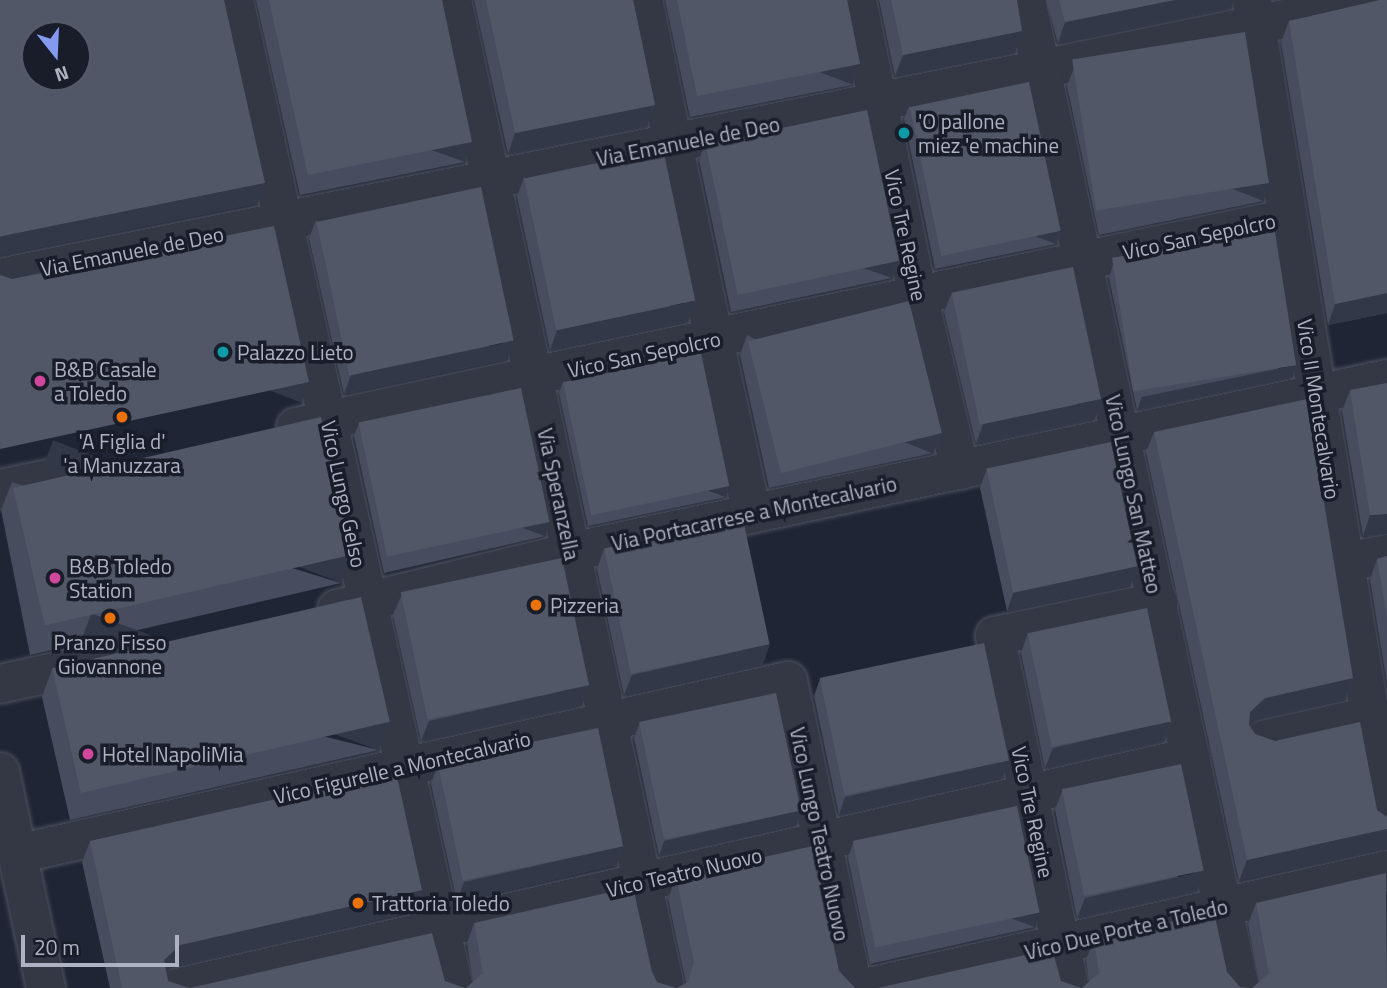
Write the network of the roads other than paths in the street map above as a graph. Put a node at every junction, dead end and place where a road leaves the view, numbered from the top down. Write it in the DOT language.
graph roads {
  1 [pos="234,0"];
  2 [pos="452,0"];
  3 [pos="643,0"];
  4 [pos="857,0"];
  5 [pos="1026,0"];
  6 [pos="1376,0"];
  7 [pos="1254,12"];
  8 [pos="1041,69"];
  9 [pos="878,103"];
  10 [pos="673,144"];
  11 [pos="491,180"];
  12 [pos="1288,218"];
  13 [pos="283,221"];
  14 [pos="1083,260"];
  15 [pos="0,278"];
  16 [pos="918,296"];
  17 [pos="714,340"];
  18 [pos="533,376"];
  19 [pos="1387,379"];
  20 [pos="1317,394"];
  21 [pos="328,420"];
  22 [pos="259,435"];
  23 [pos="1121,435"];
  24 [pos="96,469"];
  25 [pos="960,470"];
  26 [pos="0,489"];
  27 [pos="752,514"];
  28 [pos="571,552"];
  29 [pos="1387,554"];
  30 [pos="1345,562"];
  31 [pos="367,602"];
  32 [pos="1158,602"];
  33 [pos="299,617"];
  34 [pos="136,654"];
  35 [pos="788,681"];
  36 [pos="0,684"];
  37 [pos="1379,714"];
  38 [pos="608,721"];
  39 [pos="1264,740"];
  40 [pos="1191,757"];
  41 [pos="405,767"];
  42 [pos="0,772"];
  43 [pos="1029,794"];
  44 [pos="1387,818"];
  45 [pos="822,841"];
  46 [pos="17,854"];
  47 [pos="1387,870"];
  48 [pos="642,882"];
  49 [pos="1223,907"];
  50 [pos="441,928"];
  51 [pos="1060,944"];
  52 [pos="46,988"];
  53 [pos="177,988"];
  54 [pos="454,988"];
  55 [pos="665,988"];
  56 [pos="853,988"];
  57 [pos="865,988"];
  58 [pos="1070,988"];
  59 [pos="1240,988"];
  1 -- 13 [label="street, Vico Lungo Gelso"];
  2 -- 11 [label="street, Via Speranzella"];
  3 -- 10 [label="street"];
  4 -- 9 [label="street, Vico Tre Regine"];
  5 -- 8 [label="street, Vico Lungo San Matteo"];
  6 -- 7 [label="street, Via Emanuele de Deo"];
  7 -- 8 [label="street, Via Emanuele de Deo"];
  7 -- 12 [label="street, Vico II Montecalvario"];
  8 -- 9 [label="street, Via Emanuele de Deo"];
  8 -- 14 [label="street, Vico Lungo San Matteo"];
  9 -- 10 [label="street, Via Emanuele de Deo"];
  9 -- 16 [label="street, Vico Tre Regine"];
  10 -- 11 [label="street, Via Emanuele de Deo"];
  10 -- 17 [label="street"];
  11 -- 13 [label="street, Via Emanuele de Deo"];
  11 -- 18 [label="street, Via Speranzella"];
  12 -- 14 [label="street, Vico San Sepolcro"];
  12 -- 20 [label="street, Vico II Montecalvario"];
  13 -- 15 [label="street, Via Emanuele de Deo"];
  13 -- 21 [label="street, Vico Lungo Gelso"];
  14 -- 16 [label="street, Vico San Sepolcro"];
  14 -- 23 [label="street, Vico Lungo San Matteo"];
  16 -- 17 [label="street, Vico San Sepolcro"];
  16 -- 25 [label="street, Vico Tre Regine"];
  17 -- 18 [label="street, Vico San Sepolcro"];
  17 -- 27 [label="street"];
  18 -- 21 [label="street, Vico San Sepolcro"];
  18 -- 28 [label="street, Via Speranzella"];
  19 -- 20 [label="street, Via Portacarrese a Montecalvario"];
  20 -- 23 [label="street, Via Portacarrese a Montecalvario"];
  20 -- 30 [label="street, Vico II Montecalvario"];
  21 -- 22 [label="street, Vico San Sepolcro"];
  21 -- 31 [label="street, Vico Lungo Gelso"];
  23 -- 25 [label="street, Via Portacarrese a Montecalvario"];
  23 -- 32 [label="street, Vico Lungo San Matteo"];
  24 -- 26 [label="street"];
  25 -- 27 [label="street, Via Portacarrese a Montecalvario"];
  27 -- 28 [label="street, Via Portacarrese a Montecalvario"];
  28 -- 31 [label="street, Via Portacarrese a Montecalvario"];
  28 -- 38 [label="street, Via Speranzella"];
  29 -- 30 [label="street"];
  30 -- 37 [label="street, Vico II Montecalvario"];
  31 -- 33 [label="street, Via Portacarrese a Montecalvario"];
  31 -- 41 [label="street, Vico Lungo Gelso"];
  32 -- 40 [label="street, Vico Lungo San Matteo"];
  32 -- 43 [label="street, Vico Tre Regine"];
  34 -- 36 [label="street"];
  35 -- 38 [label="street, Vico Figurelle a Montecalvario"];
  35 -- 45 [label="street, Vico Lungo Teatro Nuovo"];
  37 -- 39 [label="street"];
  37 -- 44 [label="street, Vico II Montecalvario"];
  38 -- 41 [label="street, Vico Figurelle a Montecalvario"];
  38 -- 48 [label="street, Via Speranzella"];
  40 -- 43 [label="street, Vico Teatro Nuovo"];
  40 -- 49 [label="street, Vico Lungo San Matteo"];
  41 -- 46 [label="street, Vico Figurelle a Montecalvario"];
  41 -- 50 [label="street, Vico Lungo Gelso"];
  42 -- 46 [label="street"];
  43 -- 45 [label="street, Vico Teatro Nuovo"];
  43 -- 51 [label="street, Vico Tre Regine"];
  45 -- 48 [label="street, Vico Teatro Nuovo"];
  45 -- 56 [label="street, Vico Lungo Teatro Nuovo"];
  46 -- 52 [label="street"];
  47 -- 49 [label="street, Vico Due Porte a Toledo"];
  48 -- 50 [label="street, Vico Teatro Nuovo"];
  48 -- 55 [label="street, Via Speranzella"];
  49 -- 51 [label="street, Vico Due Porte a Toledo"];
  49 -- 59 [label="street, Vico Lungo San Matteo"];
  50 -- 53 [label="street, Vico Teatro Nuovo"];
  50 -- 54 [label="street, Vico Lungo Gelso"];
  51 -- 57 [label="street, Vico Due Porte a Toledo"];
  51 -- 58 [label="street, Vico Tre Regine"];
}
